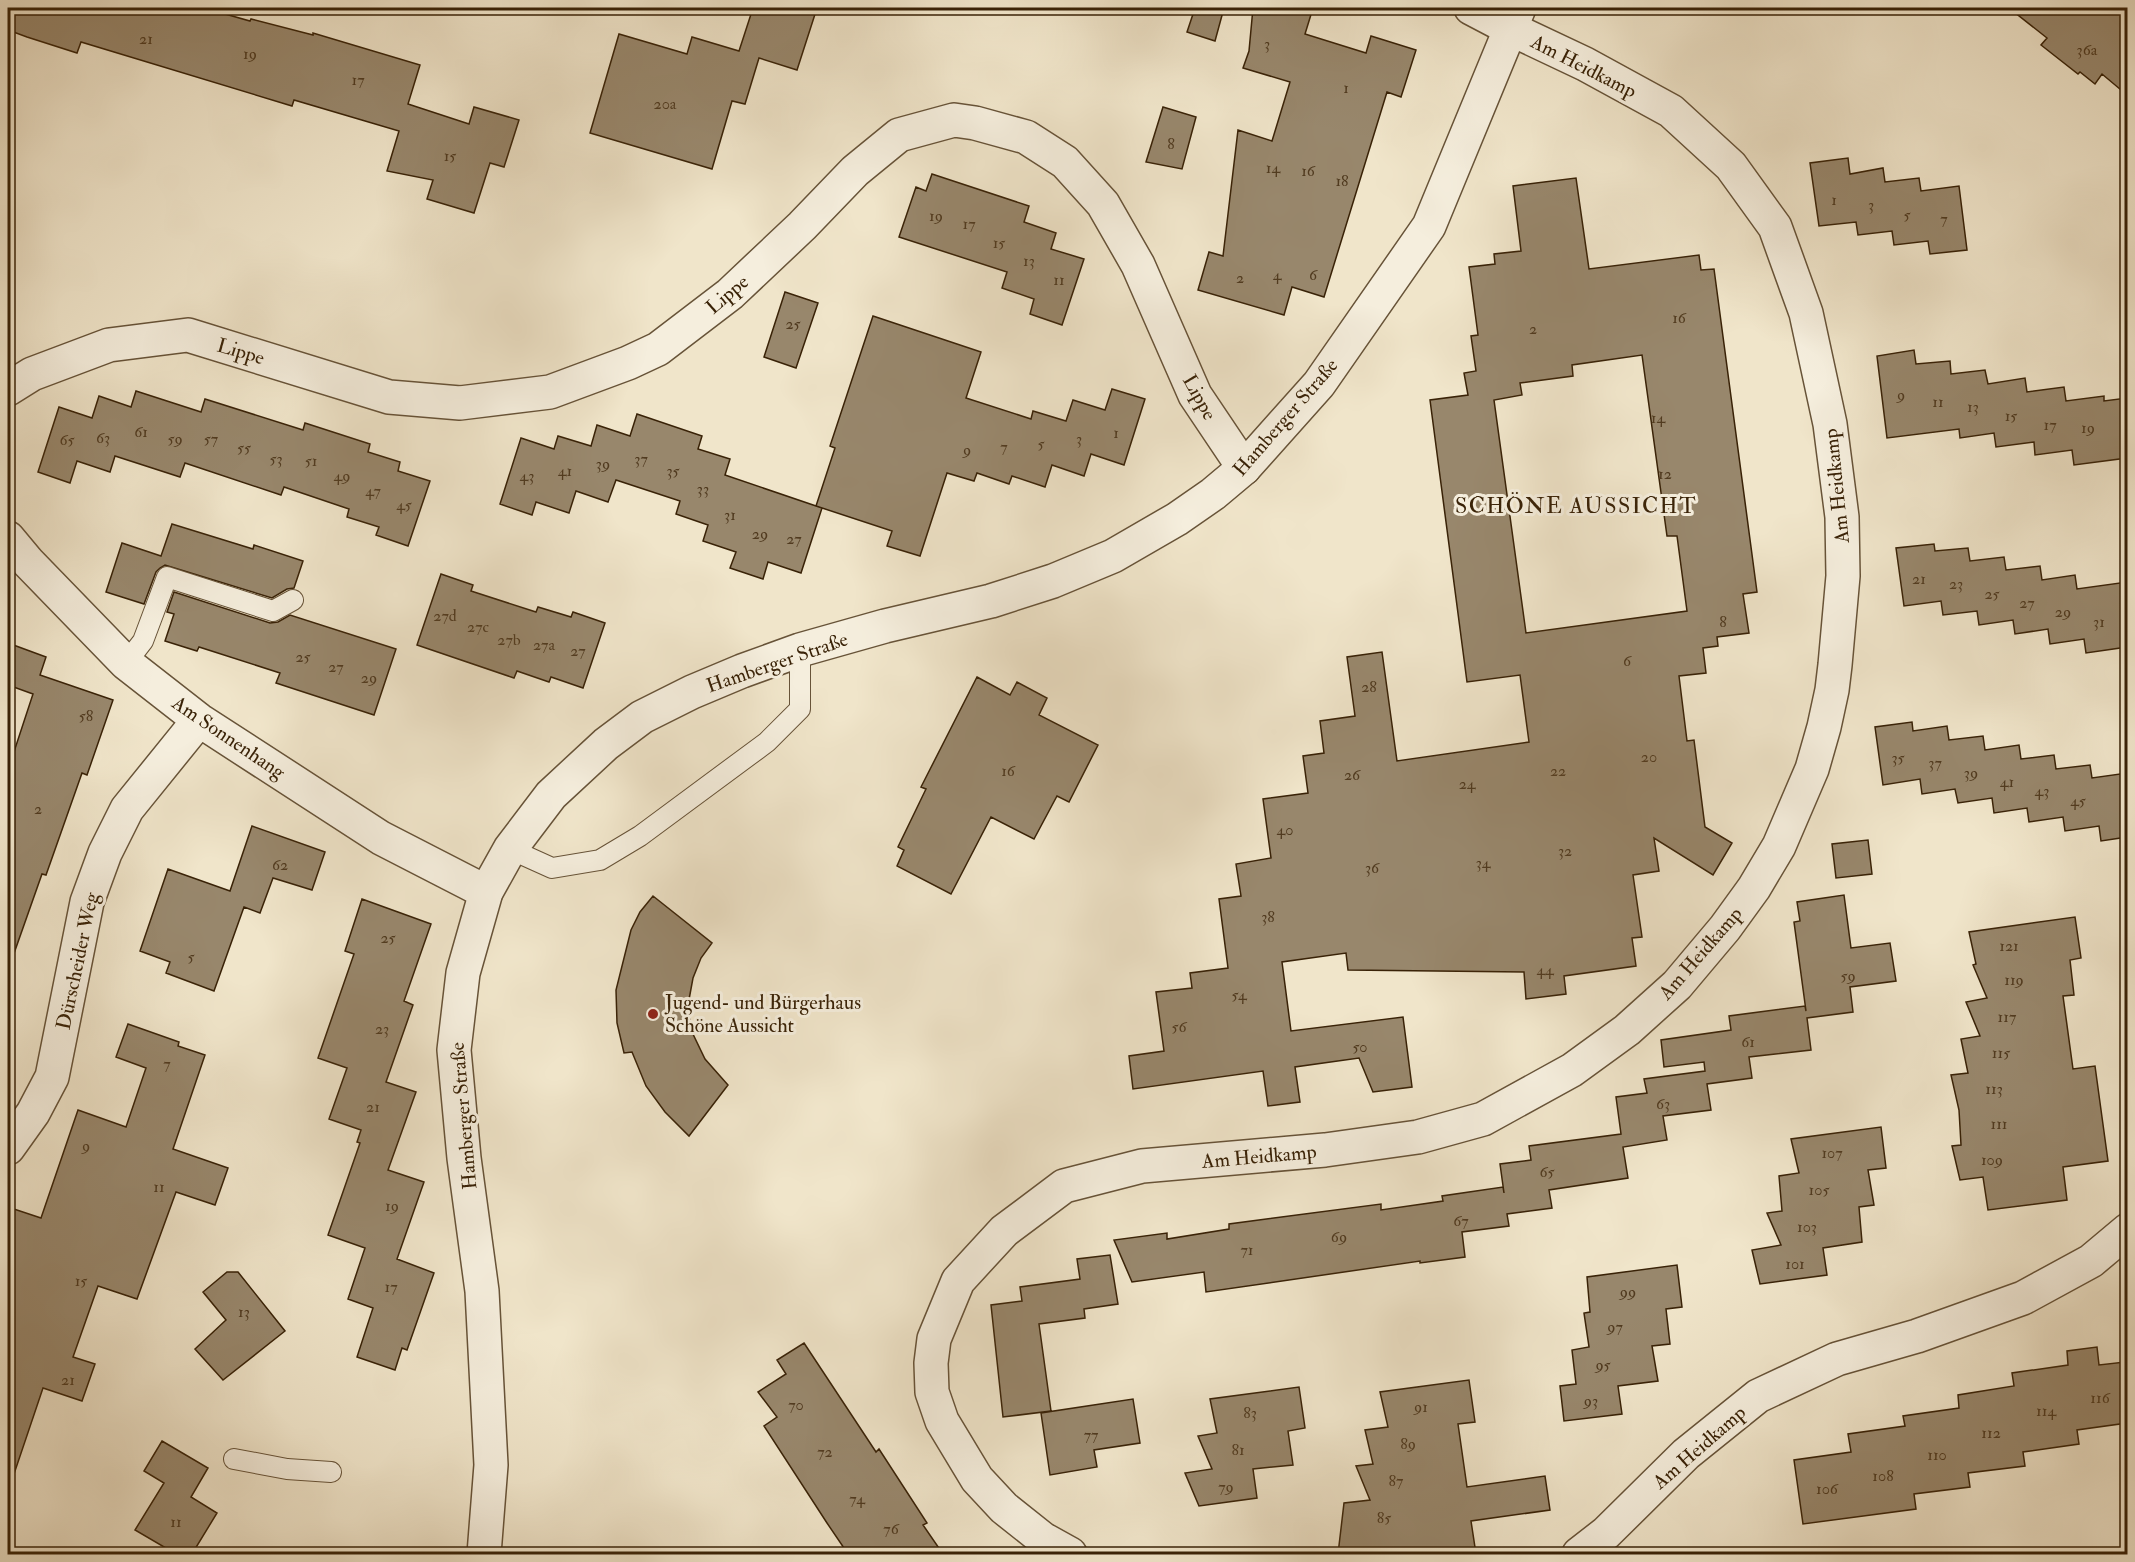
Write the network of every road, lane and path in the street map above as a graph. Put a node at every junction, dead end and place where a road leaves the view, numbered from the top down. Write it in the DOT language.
graph roads {
  1 [pos="1471,8"];
  2 [pos="1515,18"];
  3 [pos="8,389"];
  4 [pos="1244,468"];
  5 [pos="8,537"];
  6 [pos="293,600"];
  7 [pos="800,650"];
  8 [pos="126,663"];
  9 [pos="199,720"];
  10 [pos="510,849"];
  11 [pos="486,892"];
  12 [pos="8,1148"];
  13 [pos="2127,1230"];
  14 [pos="234,1459"];
  15 [pos="331,1472"];
  16 [pos="484,1554"];
  17 [pos="1070,1554"];
  18 [pos="1579,1554"];
  1 -- 2 [label="street"];
  2 -- 4 [label="street, Hamberger Straße"];
  2 -- 17 [label="street, Am Heidkamp"];
  3 -- 4 [label="street, Lippe"];
  4 -- 7 [label="street, Hamberger Straße"];
  5 -- 8 [label="street, Am Sonnenhang"];
  6 -- 8 [label="lane"];
  7 -- 10 [label="street, Hamberger Straße"];
  7 -- 10 [label="lane"];
  8 -- 9 [label="street, Am Sonnenhang"];
  9 -- 11 [label="street, Am Sonnenhang"];
  9 -- 12 [label="street, Dürscheider Weg"];
  10 -- 11 [label="street, Hamberger Straße"];
  11 -- 16 [label="street, Hamberger Straße"];
  13 -- 18 [label="street, Am Heidkamp"];
  14 -- 15 [label="lane"];
}
